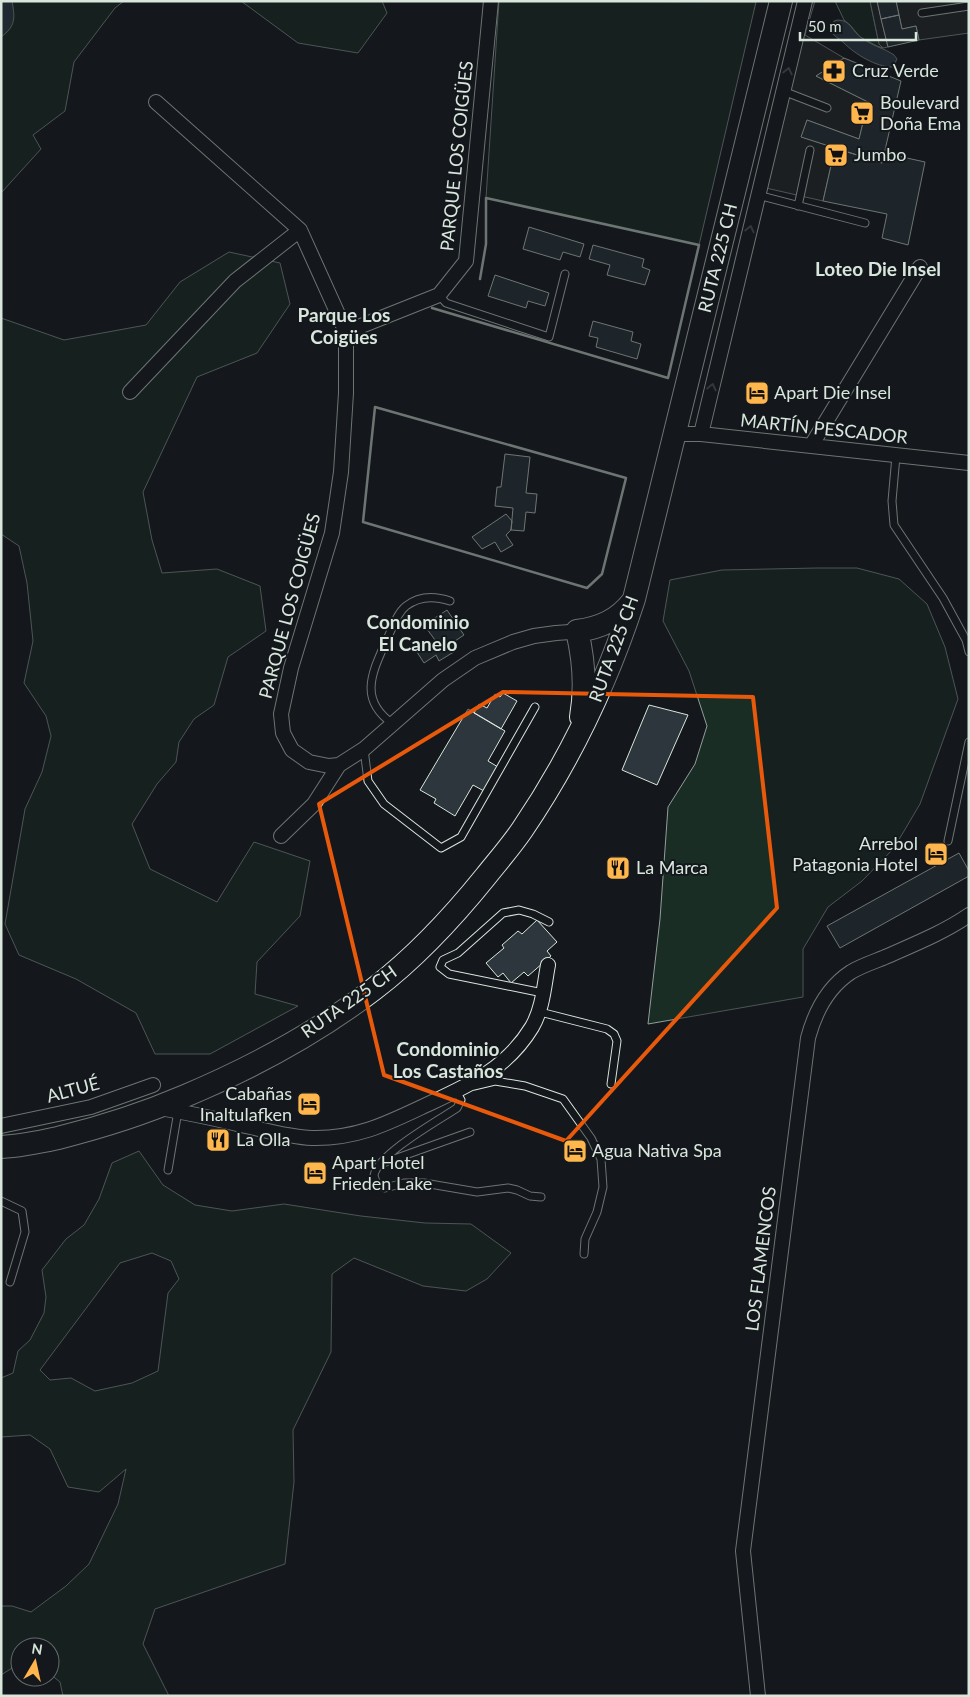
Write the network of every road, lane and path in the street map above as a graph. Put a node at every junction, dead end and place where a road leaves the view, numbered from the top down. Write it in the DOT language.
graph roads {
  1 [pos="491,1"];
  2 [pos="781,1"];
  3 [pos="805,1"];
  4 [pos="969,6"];
  5 [pos="922,13"];
  6 [pos="783,91"];
  7 [pos="156,102"];
  8 [pos="827,108"];
  9 [pos="810,150"];
  10 [pos="758,195"];
  11 [pos="798,206"];
  12 [pos="865,224"];
  13 [pos="300,230"];
  14 [pos="920,266"];
  15 [pos="565,274"];
  16 [pos="439,295"];
  17 [pos="346,332"];
  18 [pos="130,392"];
  19 [pos="675,434"];
  20 [pos="701,434"];
  21 [pos="811,446"];
  22 [pos="896,456"];
  23 [pos="968,462"];
  24 [pos="634,599"];
  25 [pos="450,601"];
  26 [pos="577,631"];
  27 [pos="622,633"];
  28 [pos="969,652"];
  29 [pos="535,707"];
  30 [pos="394,724"];
  31 [pos="969,742"];
  32 [pos="574,744"];
  33 [pos="364,749"];
  34 [pos="339,765"];
  35 [pos="281,836"];
  36 [pos="948,841"];
  37 [pos="969,915"];
  38 [pos="549,922"];
  39 [pos="548,965"];
  40 [pos="543,993"];
  41 [pos="540,1012"];
  42 [pos="611,1084"];
  43 [pos="153,1085"];
  44 [pos="456,1091"];
  45 [pos="168,1109"];
  46 [pos="1,1126"];
  47 [pos="470,1132"];
  48 [pos="6,1147"];
  49 [pos="380,1164"];
  50 [pos="168,1170"];
  51 [pos="541,1197"];
  52 [pos="1,1201"];
  53 [pos="584,1254"];
  54 [pos="10,1282"];
  55 [pos="758,1696"];
  1 -- 16 [label="street, PARQUE LOS COIGÜES"];
  2 -- 19 [label="main road, RUTA 225 CH"];
  6 -- 3 [label="street, one-way"];
  4 -- 5 [label="lane"];
  6 -- 8 [label="lane"];
  6 -- 10 [label="street"];
  7 -- 13 [label="street, PARQUE LOS COIGÜES"];
  9 -- 11 [label="lane"];
  10 -- 11 [label="lane"];
  20 -- 10 [label="street, one-way"];
  11 -- 12 [label="lane"];
  13 -- 17 [label="street, PARQUE LOS COIGÜES"];
  13 -- 18 [label="street"];
  14 -- 21 [label="street"];
  15 -- 16 [label="lane"];
  16 -- 17 [label="street, PARQUE LOS COIGÜES"];
  17 -- 34 [label="street, PARQUE LOS COIGÜES"];
  19 -- 20 [label="street, MARTÍN PESCADOR"];
  19 -- 24 [label="main road, RUTA 225 CH"];
  20 -- 21 [label="street, MARTÍN PESCADOR"];
  21 -- 22 [label="street, MARTÍN PESCADOR"];
  22 -- 23 [label="street, MARTÍN PESCADOR"];
  22 -- 28 [label="lane"];
  24 -- 26 [label="main road"];
  24 -- 27 [label="main road, RUTA 225 CH"];
  25 -- 30 [label="lane"];
  26 -- 27 [label="street"];
  26 -- 30 [label="street"];
  26 -- 32 [label="main road"];
  27 -- 32 [label="main road, RUTA 225 CH"];
  29 -- 33 [label="lane"];
  30 -- 33 [label="street"];
  31 -- 36 [label="lane"];
  32 -- 45 [label="main road, RUTA 225 CH"];
  33 -- 34 [label="street"];
  34 -- 35 [label="street"];
  37 -- 55 [label="street, LOS FLAMENCOS"];
  38 -- 40 [label="lane"];
  39 -- 40 [label="street"];
  40 -- 41 [label="street"];
  41 -- 42 [label="lane"];
  41 -- 44 [label="street"];
  43 -- 46 [label="street, ALTUÉ"];
  44 -- 45 [label="street"];
  44 -- 49 [label="lane"];
  44 -- 53 [label="lane"];
  45 -- 48 [label="main road, RUTA 225 CH"];
  45 -- 50 [label="lane"];
  46 -- 48 [label="street"];
  47 -- 49 [label="lane"];
  49 -- 51 [label="lane"];
  52 -- 54 [label="lane"];
}
